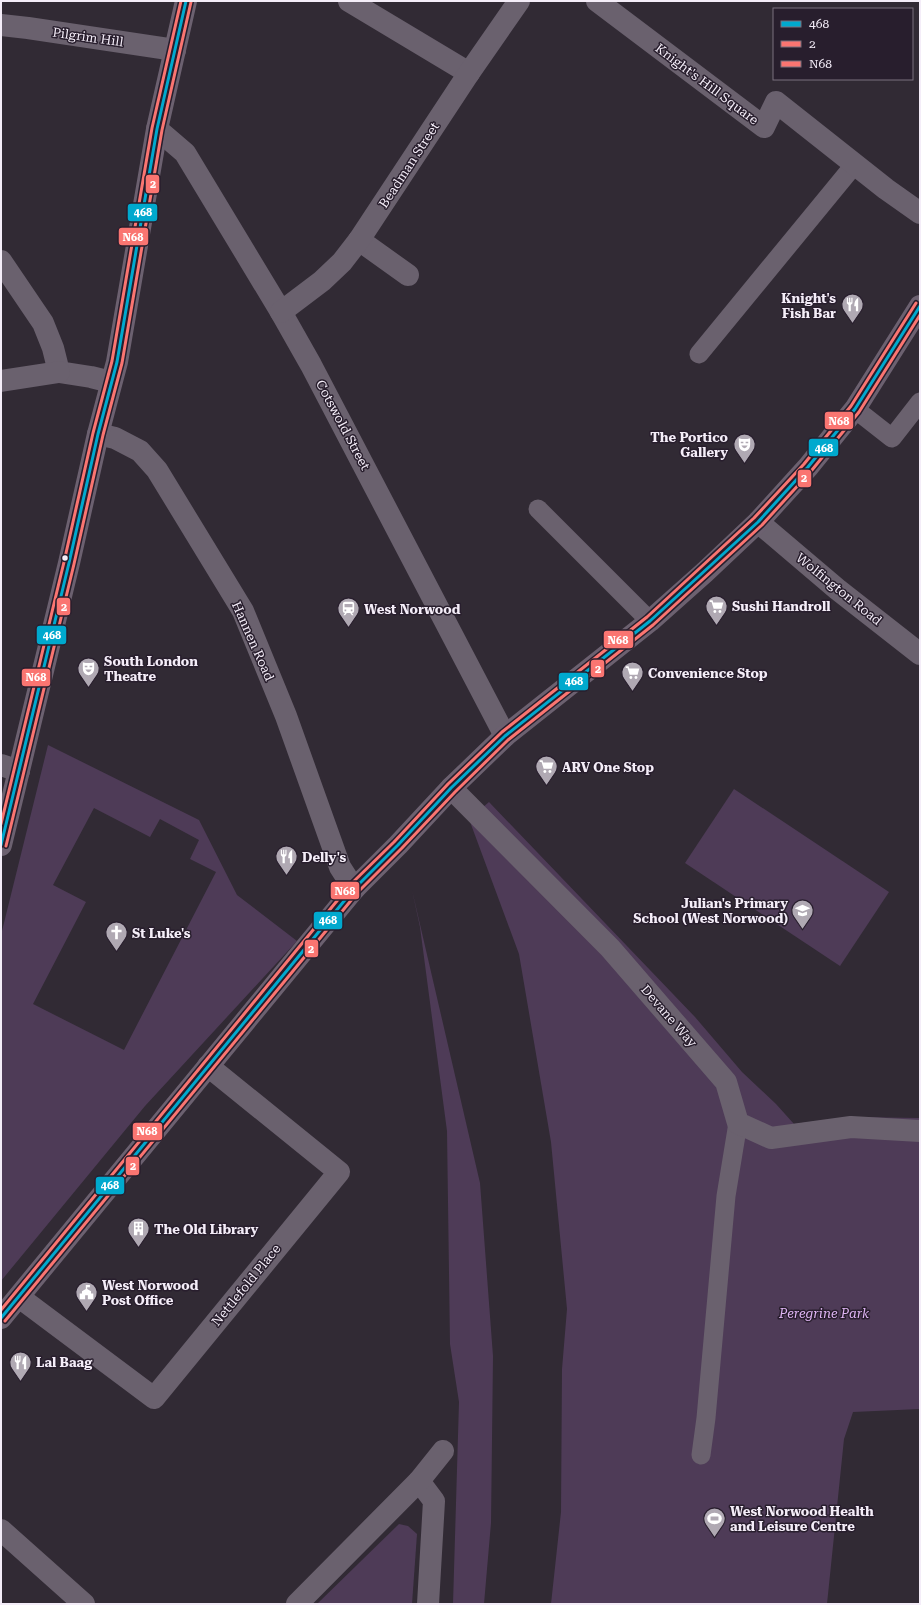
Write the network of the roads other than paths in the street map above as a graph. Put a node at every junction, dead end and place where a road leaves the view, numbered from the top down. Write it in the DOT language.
graph roads {
  1 [pos="186,1"];
  2 [pos="349,1"];
  3 [pos="519,1"];
  4 [pos="597,1"];
  5 [pos="1,25"];
  6 [pos="174,50"];
  7 [pos="469,73"];
  8 [pos="157,129"];
  9 [pos="855,164"];
  10 [pos="920,213"];
  11 [pos="359,240"];
  12 [pos="1,260"];
  13 [pos="408,275"];
  14 [pos="920,306"];
  15 [pos="281,312"];
  16 [pos="699,354"];
  17 [pos="59,372"];
  18 [pos="1,381"];
  19 [pos="111,382"];
  20 [pos="920,402"];
  21 [pos="855,409"];
  22 [pos="98,434"];
  23 [pos="538,509"];
  24 [pos="758,522"];
  25 [pos="650,621"];
  26 [pos="920,654"];
  27 [pos="505,736"];
  28 [pos="10,768"];
  29 [pos="451,788"];
  30 [pos="1,846"];
  31 [pos="354,889"];
  32 [pos="208,1066"];
  33 [pos="738,1122"];
  34 [pos="920,1131"];
  35 [pos="19,1297"];
  36 [pos="1,1318"];
  37 [pos="443,1451"];
  38 [pos="701,1456"];
  39 [pos="419,1481"];
  40 [pos="1,1530"];
  41 [pos="84,1604"];
  42 [pos="297,1604"];
  43 [pos="428,1604"];
  1 -- 6 [label="main road"];
  2 -- 7 [label="street"];
  3 -- 7 [label="street, Beadman Street"];
  4 -- 9 [label="street, Knight's Hill Square"];
  5 -- 6 [label="street, Pilgrim Hill"];
  6 -- 8 [label="main road"];
  7 -- 11 [label="street, Beadman Street"];
  8 -- 15 [label="street, Cotswold Street"];
  8 -- 19 [label="main road"];
  9 -- 10 [label="street, Knight's Hill Square"];
  9 -- 16 [label="lane"];
  11 -- 13 [label="street"];
  11 -- 15 [label="street, Beadman Street"];
  12 -- 17 [label="street"];
  14 -- 21 [label="main road"];
  15 -- 27 [label="street, Cotswold Street"];
  17 -- 18 [label="street"];
  17 -- 19 [label="street"];
  19 -- 22 [label="main road"];
  20 -- 21 [label="lane"];
  21 -- 24 [label="main road"];
  22 -- 28 [label="main road"];
  22 -- 31 [label="street, Hannen Road"];
  23 -- 25 [label="lane"];
  24 -- 25 [label="main road"];
  24 -- 26 [label="street, Wolfington Road"];
  25 -- 27 [label="main road"];
  27 -- 29 [label="main road"];
  28 -- 30 [label="main road"];
  29 -- 31 [label="main road"];
  29 -- 33 [label="street, Devane Way"];
  31 -- 32 [label="main road"];
  32 -- 35 [label="main road"];
  32 -- 35 [label="street, Nettlefold Place"];
  33 -- 34 [label="street"];
  33 -- 38 [label="lane"];
  35 -- 36 [label="main road"];
  37 -- 39 [label="street"];
  39 -- 42 [label="street"];
  39 -- 43 [label="street"];
  40 -- 41 [label="street"];
}
